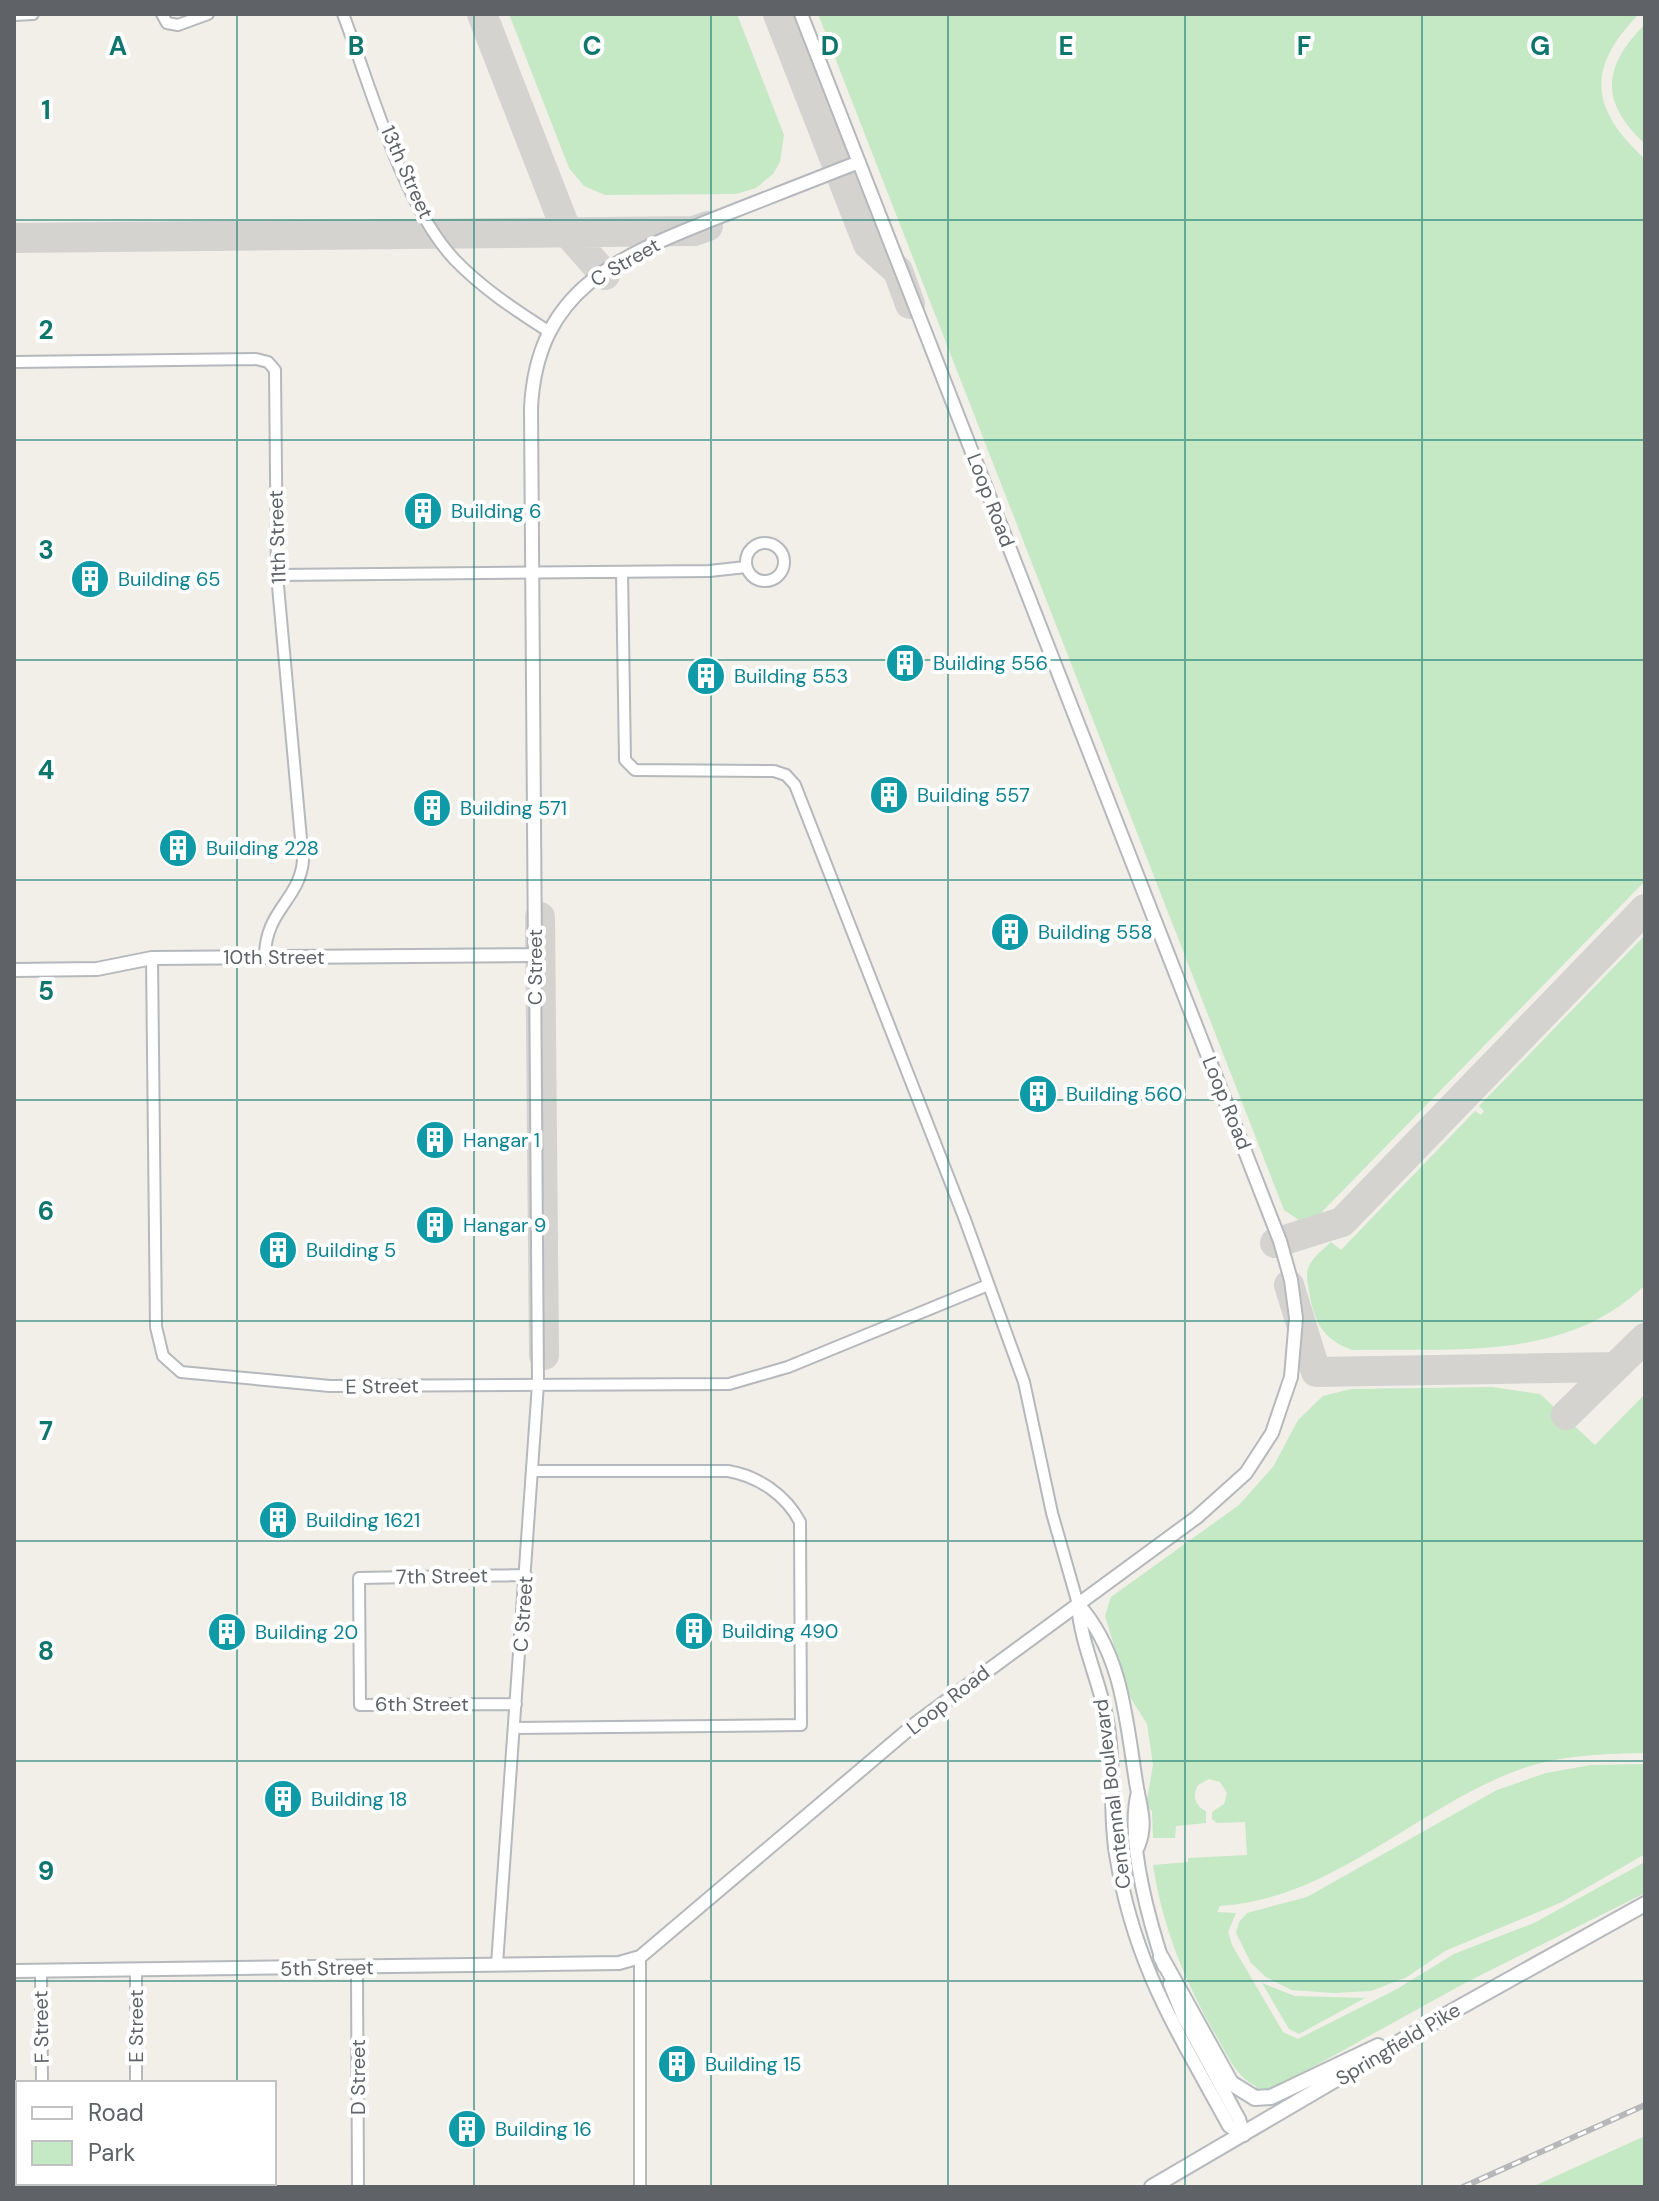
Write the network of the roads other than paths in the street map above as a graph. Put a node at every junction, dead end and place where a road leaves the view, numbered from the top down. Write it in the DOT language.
graph roads {
  1 [pos="33,14"];
  2 [pos="162,14"];
  3 [pos="208,14"];
  4 [pos="343,14"];
  5 [pos="801,14"];
  6 [pos="14,15"];
  7 [pos="859,162"];
  8 [pos="548,331"];
  9 [pos="14,362"];
  10 [pos="746,567"];
  11 [pos="622,572"];
  12 [pos="532,574"];
  13 [pos="277,575"];
  14 [pos="535,955"];
  15 [pos="265,957"];
  16 [pos="152,958"];
  17 [pos="14,970"];
  18 [pos="988,1285"];
  19 [pos="538,1384"];
  20 [pos="532,1471"];
  21 [pos="526,1575"];
  22 [pos="359,1578"];
  23 [pos="1078,1604"];
  24 [pos="516,1704"];
  25 [pos="514,1728"];
  26 [pos="1645,1904"];
  27 [pos="640,1957"];
  28 [pos="1161,1957"];
  29 [pos="497,1964"];
  30 [pos="357,1968"];
  31 [pos="136,1970"];
  32 [pos="14,1971"];
  33 [pos="41,1971"];
  34 [pos="1444,2016"];
  35 [pos="42,2081"];
  36 [pos="136,2081"];
  37 [pos="1244,2135"];
  38 [pos="358,2187"];
  39 [pos="640,2187"];
  40 [pos="1152,2187"];
  1 -- 6 [label="street"];
  2 -- 3 [label="street"];
  4 -- 8 [label="street, 13th Street"];
  5 -- 7 [label="street, Loop Road"];
  7 -- 8 [label="street, C Street"];
  7 -- 23 [label="street, Loop Road"];
  8 -- 12 [label="street, C Street"];
  9 -- 13 [label="street, 11th Street"];
  10 -- 11 [label="street"];
  11 -- 12 [label="street"];
  11 -- 18 [label="street"];
  12 -- 13 [label="street"];
  12 -- 14 [label="street, C Street"];
  13 -- 15 [label="street, 11th Street"];
  14 -- 15 [label="street, 10th Street"];
  14 -- 19 [label="street, C Street"];
  15 -- 16 [label="street, 10th Street"];
  16 -- 17 [label="street, 10th Street"];
  16 -- 19 [label="street, E Street"];
  18 -- 19 [label="street, E Street"];
  18 -- 23 [label="street"];
  19 -- 20 [label="street, C Street"];
  20 -- 21 [label="street, C Street"];
  20 -- 25 [label="street"];
  21 -- 22 [label="street, 7th Street"];
  21 -- 24 [label="street, C Street"];
  22 -- 24 [label="street, 6th Street"];
  23 -- 27 [label="street, Loop Road"];
  23 -- 28 [label="street, Centennal Boulevard"];
  23 -- 37 [label="street, Centennal Boulevard"];
  24 -- 25 [label="street, C Street"];
  25 -- 29 [label="street, C Street"];
  26 -- 34 [label="main road, Springfield Pike"];
  27 -- 29 [label="street, 5th Street"];
  27 -- 39 [label="street"];
  28 -- 34 [label="main road"];
  28 -- 37 [label="street, Centennal Boulevard"];
  29 -- 30 [label="street, 5th Street"];
  30 -- 31 [label="street, 5th Street"];
  30 -- 38 [label="street, D Street"];
  31 -- 33 [label="street, 5th Street"];
  31 -- 36 [label="street, E Street"];
  32 -- 33 [label="street, 5th Street"];
  33 -- 35 [label="street, F Street"];
  34 -- 37 [label="main road, Springfield Pike"];
  37 -- 40 [label="main road, Springfield Pike"];
}
